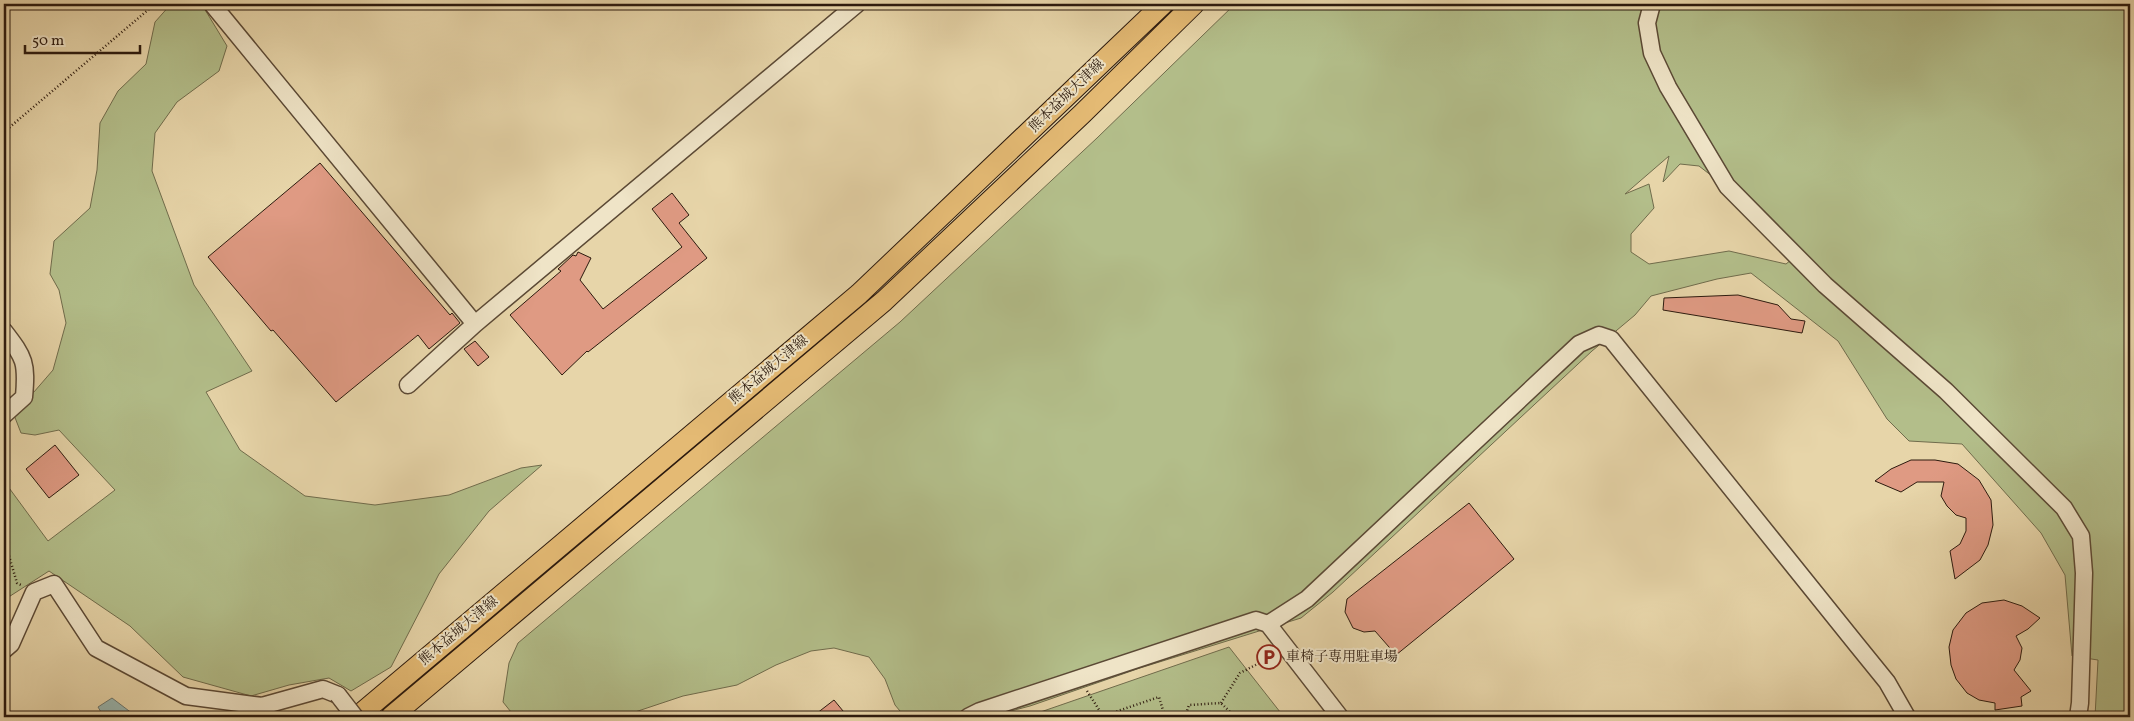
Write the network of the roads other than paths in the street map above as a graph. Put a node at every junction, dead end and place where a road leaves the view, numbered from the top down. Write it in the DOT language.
graph roads {
  1 [pos="212,4"];
  2 [pos="1163,4"];
  3 [pos="1194,4"];
  4 [pos="1652,4"];
  5 [pos="846,7"];
  6 [pos="475,324"];
  7 [pos="4,331"];
  8 [pos="408,385"];
  9 [pos="4,415"];
  10 [pos="1268,624"];
  11 [pos="4,650"];
  12 [pos="356,717"];
  13 [pos="391,717"];
  14 [pos="968,717"];
  15 [pos="1340,717"];
  16 [pos="1907,717"];
  17 [pos="2078,717"];
  1 -- 6 [label="street"];
  2 -- 12 [label="main road, 熊本益城大津線"];
  3 -- 13 [label="main road, 熊本益城大津線"];
  4 -- 17 [label="street"];
  5 -- 6 [label="street"];
  6 -- 8 [label="street"];
  7 -- 9 [label="street"];
  10 -- 14 [label="street"];
  10 -- 15 [label="street"];
  10 -- 16 [label="street"];
  11 -- 12 [label="street, bridge"];
}
